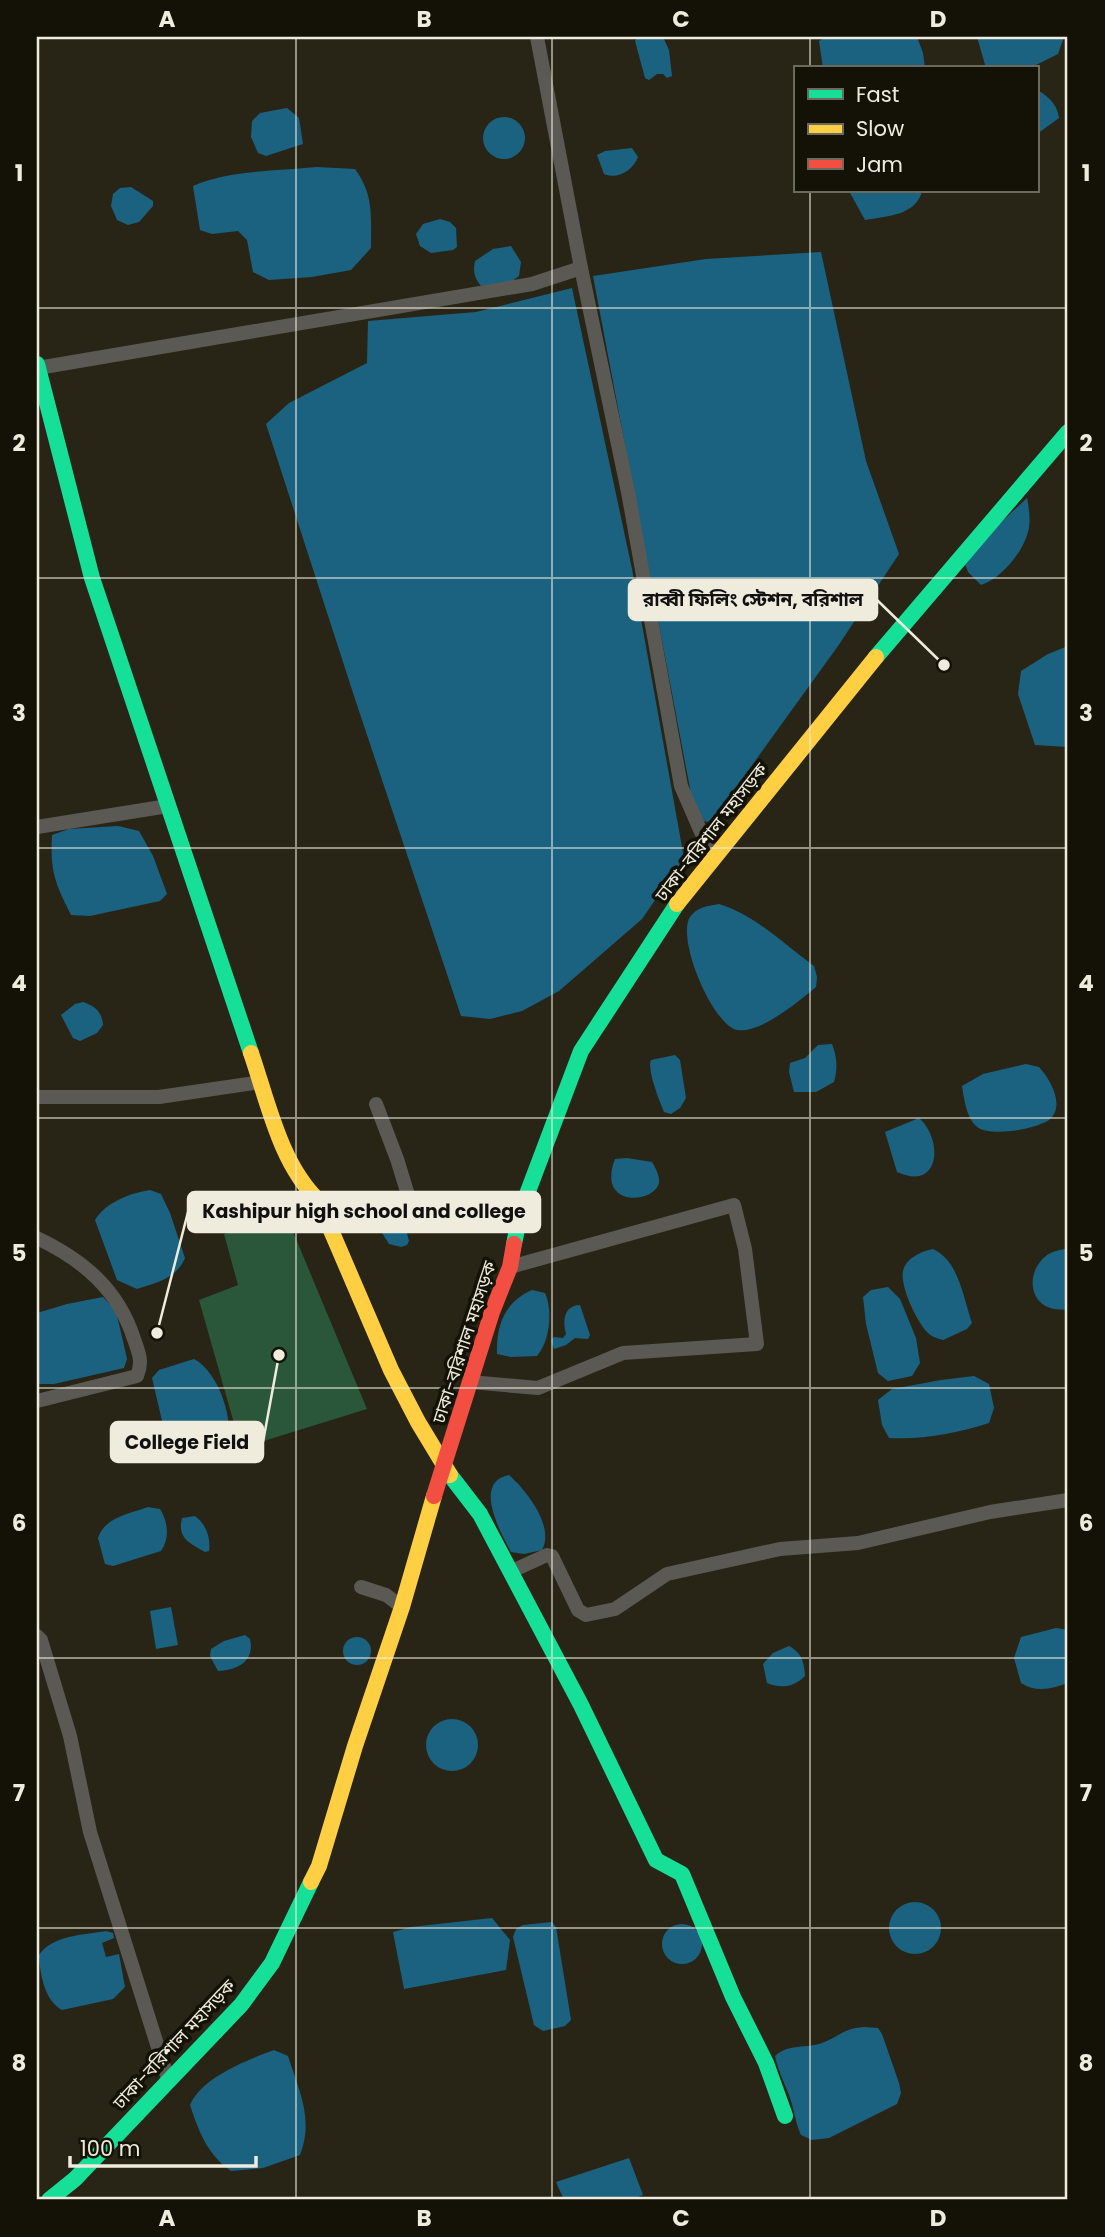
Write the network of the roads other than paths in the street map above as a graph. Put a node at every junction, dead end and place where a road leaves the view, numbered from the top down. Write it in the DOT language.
graph roads {
  1 [pos="537,37"];
  2 [pos="581,268"];
  3 [pos="37,366"];
  4 [pos="1068,432"];
  5 [pos="168,806"];
  6 [pos="37,827"];
  7 [pos="716,855"];
  8 [pos="261,1082"];
  9 [pos="37,1097"];
  10 [pos="376,1104"];
  11 [pos="521,1210"];
  12 [pos="37,1238"];
  13 [pos="510,1266"];
  14 [pos="470,1382"];
  15 [pos="37,1401"];
  16 [pos="444,1467"];
  17 [pos="1068,1500"];
  18 [pos="512,1571"];
  19 [pos="361,1587"];
  20 [pos="402,1607"];
  21 [pos="37,1636"];
  22 [pos="168,2079"];
  23 [pos="785,2116"];
  24 [pos="49,2200"];
  1 -- 2 [label="street"];
  2 -- 3 [label="street"];
  2 -- 7 [label="street"];
  3 -- 5 [label="main road"];
  4 -- 7 [label="main road, ঢাকা-বরিশাল মহাসড়ক"];
  5 -- 6 [label="street"];
  5 -- 8 [label="main road"];
  7 -- 11 [label="main road, ঢাকা-বরিশাল মহাসড়ক"];
  8 -- 9 [label="street"];
  8 -- 16 [label="main road"];
  10 -- 11 [label="street"];
  11 -- 13 [label="main road, ঢাকা-বরিশাল মহাসড়ক"];
  12 -- 15 [label="street"];
  13 -- 14 [label="main road, ঢাকা-বরিশাল মহাসড়ক"];
  13 -- 14 [label="street"];
  14 -- 16 [label="main road, ঢাকা-বরিশাল মহাসড়ক"];
  16 -- 18 [label="main road"];
  16 -- 20 [label="main road, ঢাকা-বরিশাল মহাসড়ক"];
  17 -- 18 [label="street"];
  18 -- 23 [label="main road"];
  19 -- 20 [label="street"];
  20 -- 22 [label="main road, ঢাকা-বরিশাল মহাসড়ক"];
  21 -- 22 [label="street"];
  22 -- 24 [label="main road, ঢাকা-বরিশাল মহাসড়ক"];
}
